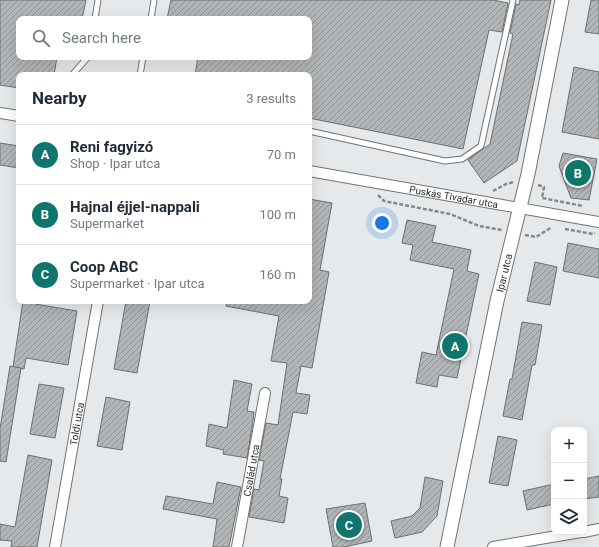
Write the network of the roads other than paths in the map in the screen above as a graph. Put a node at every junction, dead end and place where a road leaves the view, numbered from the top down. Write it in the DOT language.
graph roads {
  1 [pos="98,0"];
  2 [pos="154,0"];
  3 [pos="514,0"];
  4 [pos="562,0"];
  5 [pos="95,16"];
  6 [pos="151,16"];
  7 [pos="85,60"];
  8 [pos="142,60"];
  9 [pos="75,72"];
  10 [pos="140,72"];
  11 [pos="0,113"];
  12 [pos="16,116"];
  13 [pos="312,132"];
  14 [pos="312,172"];
  15 [pos="519,208"];
  16 [pos="599,222"];
  17 [pos="97,304"];
  18 [pos="265,393"];
  19 [pos="599,529"];
  20 [pos="587,531"];
  21 [pos="568,535"];
  22 [pos="511,546"];
  23 [pos="56,547"];
  24 [pos="237,547"];
  25 [pos="447,547"];
  26 [pos="493,547"];
  1 -- 5 [label="lane"];
  2 -- 6 [label="lane"];
  3 -- 13 [label="lane"];
  4 -- 15 [label="street, Ipar utca"];
  7 -- 9 [label="lane"];
  8 -- 10 [label="lane"];
  11 -- 12 [label="street"];
  14 -- 15 [label="street, Puskás Tivadar utca"];
  15 -- 16 [label="street, Puskás Tivadar utca"];
  15 -- 25 [label="street, Ipar utca"];
  17 -- 23 [label="street, Toldi utca"];
  18 -- 24 [label="street, Család utca"];
  19 -- 20 [label="street"];
  21 -- 22 [label="street"];
  22 -- 26 [label="street"];
}
